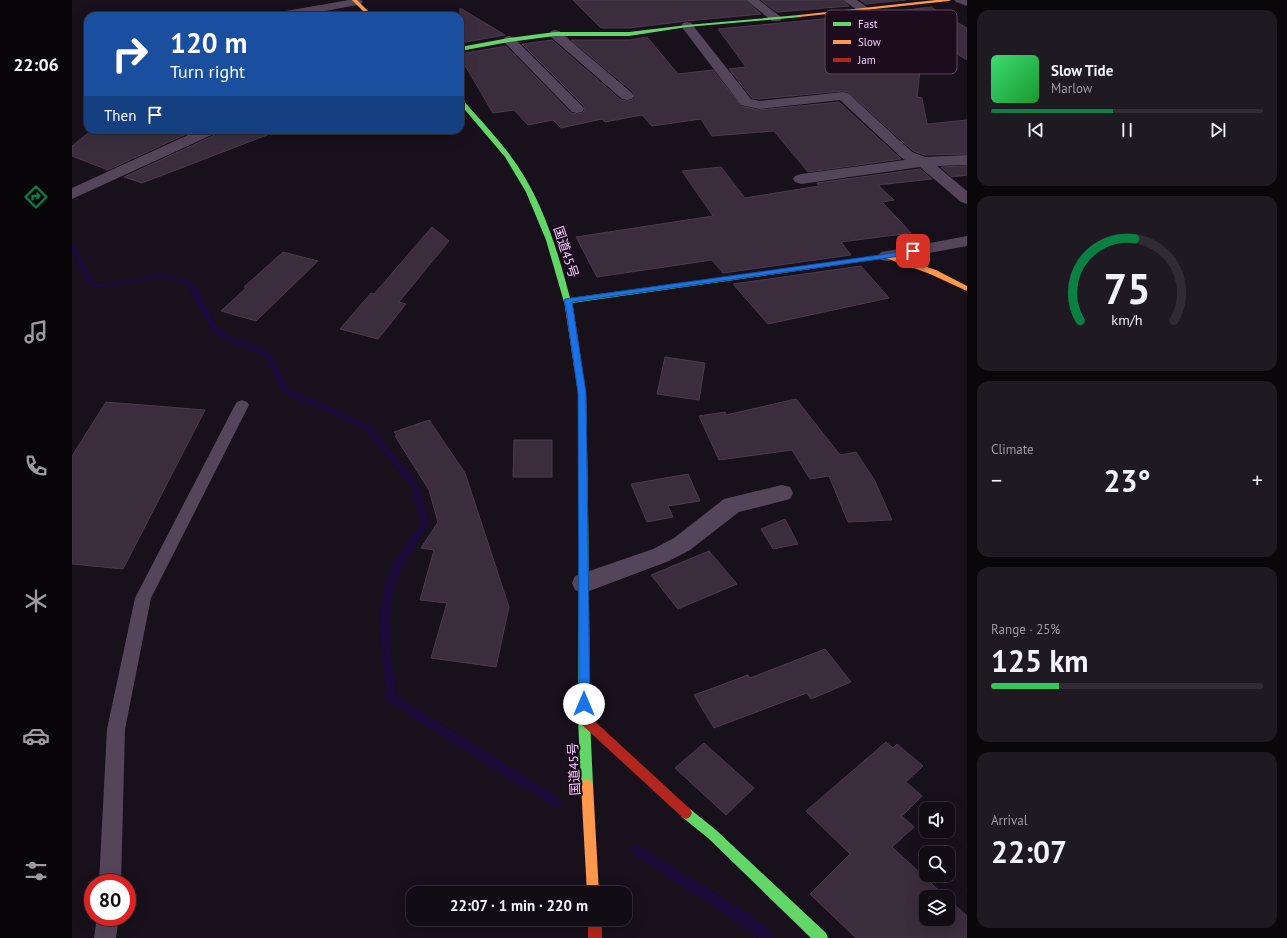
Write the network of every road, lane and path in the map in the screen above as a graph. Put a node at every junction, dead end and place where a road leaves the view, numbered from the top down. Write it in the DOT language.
graph roads {
  1 [pos="752,0"];
  2 [pos="849,0"];
  3 [pos="949,0"];
  4 [pos="960,0"];
  5 [pos="356,1"];
  6 [pos="967,3"];
  7 [pos="865,10"];
  8 [pos="300,12"];
  9 [pos="367,12"];
  10 [pos="825,14"];
  11 [pos="776,18"];
  12 [pos="687,26"];
  13 [pos="555,34"];
  14 [pos="509,40"];
  15 [pos="464,47"];
  16 [pos="627,96"];
  17 [pos="464,105"];
  18 [pos="577,109"];
  19 [pos="202,134"];
  20 [pos="967,160"];
  21 [pos="923,162"];
  22 [pos="801,179"];
  23 [pos="72,194"];
  24 [pos="967,199"];
  25 [pos="967,241"];
  26 [pos="887,256"];
  27 [pos="967,289"];
  28 [pos="568,301"];
  29 [pos="242,405"];
  30 [pos="782,493"];
  31 [pos="584,583"];
  32 [pos="584,719"];
  33 [pos="110,874"];
  34 [pos="593,886"];
  35 [pos="107,926"];
  36 [pos="595,926"];
  37 [pos="105,938"];
  38 [pos="596,938"];
  39 [pos="821,938"];
  1 -- 11 [label="street"];
  2 -- 7 [label="street"];
  3 -- 7 [label="main road"];
  4 -- 6 [label="street"];
  5 -- 8 [label="street"];
  5 -- 9 [label="main road"];
  10 -- 11 [label="main road"];
  11 -- 12 [label="main road"];
  12 -- 13 [label="main road"];
  12 -- 21 [label="street"];
  13 -- 14 [label="main road"];
  13 -- 16 [label="street"];
  14 -- 15 [label="main road"];
  14 -- 18 [label="street"];
  17 -- 28 [label="main road, 国道45号"];
  19 -- 23 [label="street"];
  20 -- 21 [label="street"];
  21 -- 22 [label="street"];
  21 -- 24 [label="street"];
  25 -- 26 [label="street"];
  26 -- 27 [label="main road"];
  26 -- 28 [label="main road"];
  28 -- 31 [label="main road, 国道45号"];
  29 -- 33 [label="lane"];
  30 -- 31 [label="street"];
  31 -- 32 [label="main road, 国道45号"];
  32 -- 34 [label="main road, 国道45号"];
  32 -- 39 [label="main road"];
  35 -- 37 [label="lane"];
  36 -- 38 [label="main road"];
}
